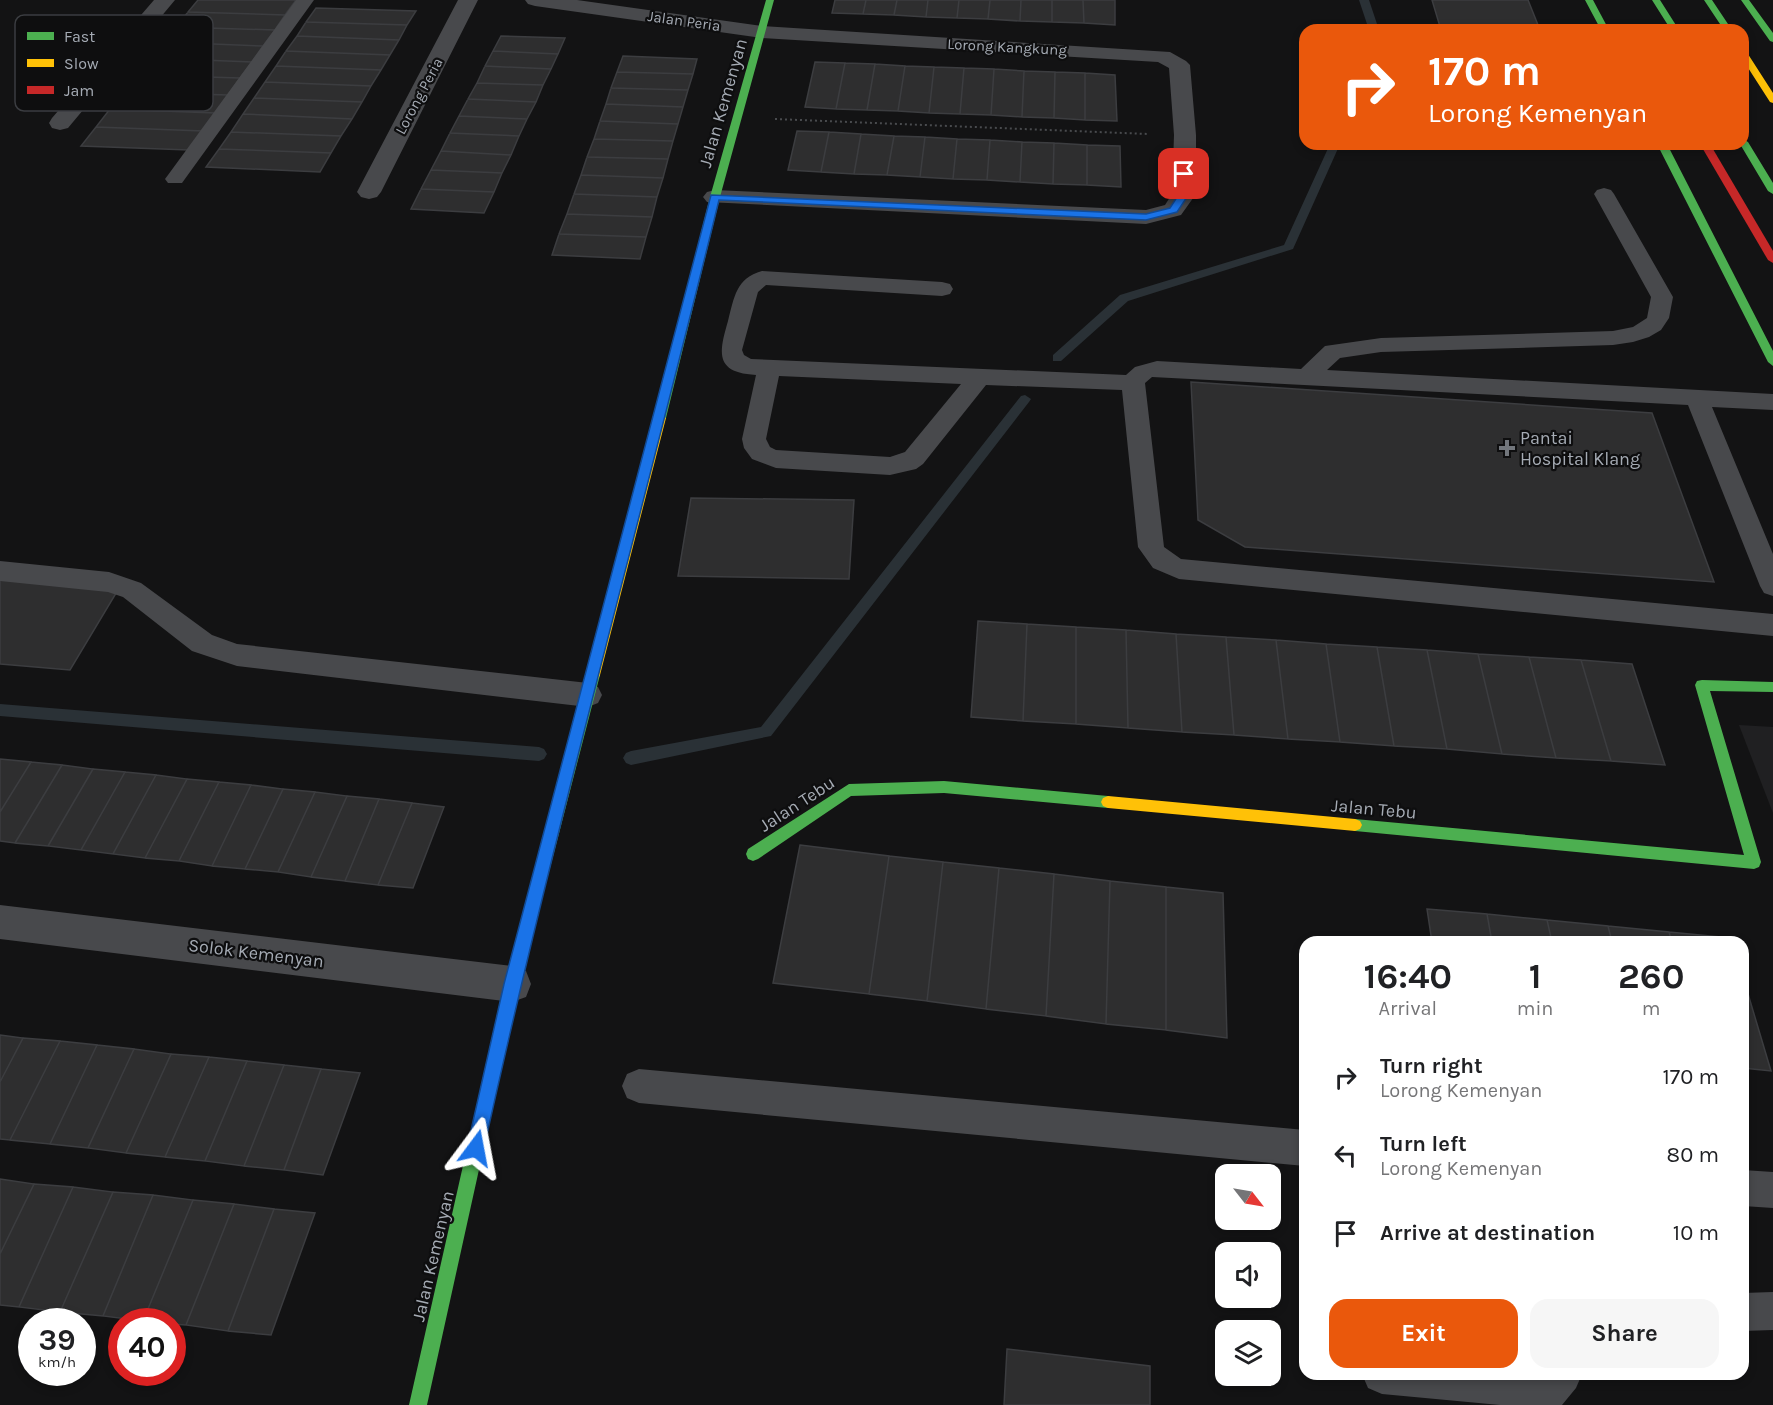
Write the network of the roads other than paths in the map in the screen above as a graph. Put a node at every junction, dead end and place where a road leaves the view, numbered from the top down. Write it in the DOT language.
graph roads {
  1 [pos="165,0"];
  2 [pos="305,0"];
  3 [pos="468,0"];
  4 [pos="535,0"];
  5 [pos="770,0"];
  6 [pos="1589,0"];
  7 [pos="1656,0"];
  8 [pos="1708,0"];
  9 [pos="1745,0"];
  10 [pos="607,5"];
  11 [pos="152,15"];
  12 [pos="1602,24"];
  13 [pos="1671,24"];
  14 [pos="1724,24"];
  15 [pos="762,32"];
  16 [pos="1773,39"];
  17 [pos="1749,62"];
  18 [pos="1773,99"];
  19 [pos="70,111"];
  20 [pos="60,123"];
  21 [pos="1665,150"];
  22 [pos="1709,150"];
  23 [pos="1748,150"];
  24 [pos="175,179"];
  25 [pos="1773,190"];
  26 [pos="369,192"];
  27 [pos="1604,194"];
  28 [pos="715,197"];
  29 [pos="1773,260"];
  30 [pos="942,289"];
  31 [pos="1773,363"];
  32 [pos="769,369"];
  33 [pos="979,377"];
  34 [pos="1306,377"];
  35 [pos="1133,384"];
  36 [pos="1697,398"];
  37 [pos="1773,402"];
  38 [pos="0,571"];
  39 [pos="1773,586"];
  40 [pos="1773,625"];
  41 [pos="1773,687"];
  42 [pos="588,695"];
  43 [pos="753,854"];
  44 [pos="0,922"];
  45 [pos="512,984"];
  46 [pos="639,1086"];
  47 [pos="1299,1147"];
  48 [pos="1749,1189"];
  49 [pos="1773,1191"];
  50 [pos="1773,1311"];
  51 [pos="1749,1312"];
  52 [pos="1445,1380"];
  53 [pos="1558,1380"];
  54 [pos="418,1405"];
  1 -- 11 [label="street"];
  2 -- 24 [label="lane"];
  3 -- 26 [label="street, Lorong Peria"];
  4 -- 10 [label="street, Jalan Peria"];
  5 -- 15 [label="street, Jalan Kemenyan"];
  6 -- 12 [label="street"];
  7 -- 13 [label="street"];
  8 -- 14 [label="street"];
  9 -- 16 [label="street"];
  10 -- 15 [label="street, Jalan Peria"];
  15 -- 28 [label="street, Jalan Kemenyan"];
  15 -- 28 [label="street, Lorong Kangkung"];
  17 -- 18 [label="street"];
  19 -- 20 [label="street"];
  21 -- 31 [label="street"];
  22 -- 29 [label="street"];
  23 -- 25 [label="street"];
  27 -- 34 [label="lane"];
  28 -- 42 [label="street, Jalan Kemenyan"];
  30 -- 32 [label="lane"];
  32 -- 33 [label="lane"];
  32 -- 33 [label="lane"];
  33 -- 35 [label="lane"];
  34 -- 35 [label="lane"];
  34 -- 36 [label="lane"];
  35 -- 40 [label="lane"];
  36 -- 37 [label="lane"];
  36 -- 39 [label="lane"];
  38 -- 42 [label="lane"];
  41 -- 43 [label="street, Jalan Tebu"];
  42 -- 45 [label="street, Jalan Kemenyan"];
  44 -- 45 [label="street, Solok Kemenyan"];
  45 -- 54 [label="street, Jalan Kemenyan"];
  46 -- 47 [label="lane"];
  48 -- 49 [label="lane"];
  50 -- 51 [label="lane"];
  52 -- 53 [label="lane"];
}
